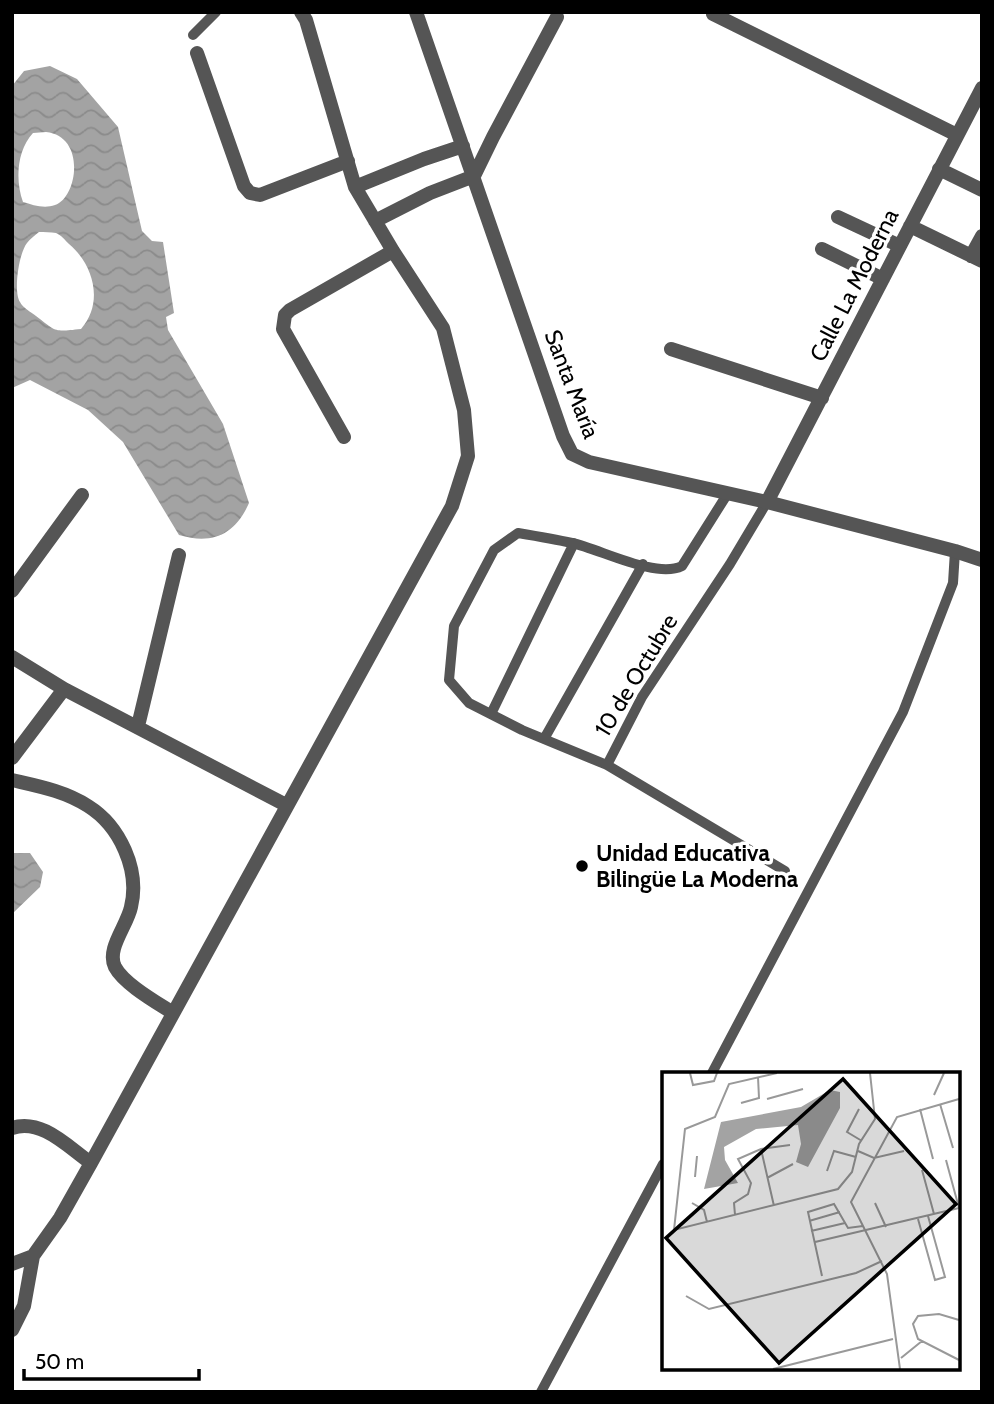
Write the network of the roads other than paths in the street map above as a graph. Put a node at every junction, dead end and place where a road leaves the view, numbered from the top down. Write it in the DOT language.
graph roads {
  1 [pos="215,12"];
  2 [pos="301,12"];
  3 [pos="416,12"];
  4 [pos="713,14"];
  5 [pos="557,17"];
  6 [pos="193,34"];
  7 [pos="197,52"];
  8 [pos="982,88"];
  9 [pos="957,135"];
  10 [pos="463,146"];
  11 [pos="348,160"];
  12 [pos="939,169"];
  13 [pos="474,176"];
  14 [pos="355,187"];
  15 [pos="982,190"];
  16 [pos="838,218"];
  17 [pos="375,221"];
  18 [pos="910,226"];
  19 [pos="982,236"];
  20 [pos="900,246"];
  21 [pos="822,249"];
  22 [pos="393,251"];
  23 [pos="977,259"];
  24 [pos="883,279"];
  25 [pos="671,349"];
  26 [pos="822,398"];
  27 [pos="344,437"];
  28 [pos="728,493"];
  29 [pos="82,495"];
  30 [pos="767,502"];
  31 [pos="574,543"];
  32 [pos="956,551"];
  33 [pos="179,555"];
  34 [pos="982,560"];
  35 [pos="643,564"];
  36 [pos="12,591"];
  37 [pos="12,657"];
  38 [pos="64,689"];
  39 [pos="491,714"];
  40 [pos="138,726"];
  41 [pos="544,739"];
  42 [pos="12,758"];
  43 [pos="607,765"];
  44 [pos="12,780"];
  45 [pos="286,805"];
  46 [pos="785,872"];
  47 [pos="173,1013"];
  48 [pos="713,1072"];
  49 [pos="12,1128"];
  50 [pos="91,1163"];
  51 [pos="662,1166"];
  52 [pos="33,1256"];
  53 [pos="12,1264"];
  54 [pos="12,1330"];
  55 [pos="541,1392"];
  1 -- 6 [label="lane"];
  2 -- 11 [label="street"];
  3 -- 10 [label="street, Santa María"];
  4 -- 9 [label="street"];
  5 -- 13 [label="street"];
  7 -- 11 [label="street"];
  8 -- 9 [label="street, Calle La Moderna"];
  9 -- 12 [label="street, Calle La Moderna"];
  10 -- 13 [label="street, Santa María"];
  10 -- 14 [label="street"];
  11 -- 14 [label="street"];
  12 -- 15 [label="street"];
  12 -- 18 [label="street, Calle La Moderna"];
  13 -- 17 [label="street"];
  13 -- 28 [label="street, Santa María"];
  14 -- 17 [label="street"];
  16 -- 20 [label="street"];
  17 -- 22 [label="street"];
  18 -- 20 [label="street, Calle La Moderna"];
  18 -- 23 [label="street"];
  19 -- 23 [label="street"];
  20 -- 24 [label="street, Calle La Moderna"];
  21 -- 24 [label="street"];
  22 -- 27 [label="street"];
  22 -- 45 [label="street"];
  24 -- 26 [label="street, Calle La Moderna"];
  25 -- 26 [label="street"];
  26 -- 30 [label="street, Calle La Moderna"];
  28 -- 30 [label="street, Santa María"];
  28 -- 35 [label="lane"];
  29 -- 36 [label="street"];
  30 -- 32 [label="street, Santa María"];
  30 -- 43 [label="lane, 10 de Octubre"];
  31 -- 35 [label="lane"];
  31 -- 39 [label="lane"];
  31 -- 39 [label="lane"];
  32 -- 34 [label="street, Santa María"];
  32 -- 48 [label="lane"];
  33 -- 40 [label="street"];
  35 -- 41 [label="lane"];
  37 -- 38 [label="street"];
  38 -- 40 [label="street"];
  38 -- 42 [label="street"];
  39 -- 41 [label="lane"];
  40 -- 45 [label="street"];
  41 -- 43 [label="lane"];
  43 -- 46 [label="lane, 10 de Octubre"];
  44 -- 47 [label="street"];
  45 -- 47 [label="street"];
  47 -- 50 [label="street"];
  49 -- 50 [label="street"];
  50 -- 52 [label="street"];
  51 -- 55 [label="lane"];
  52 -- 53 [label="street"];
  52 -- 54 [label="street"];
}
